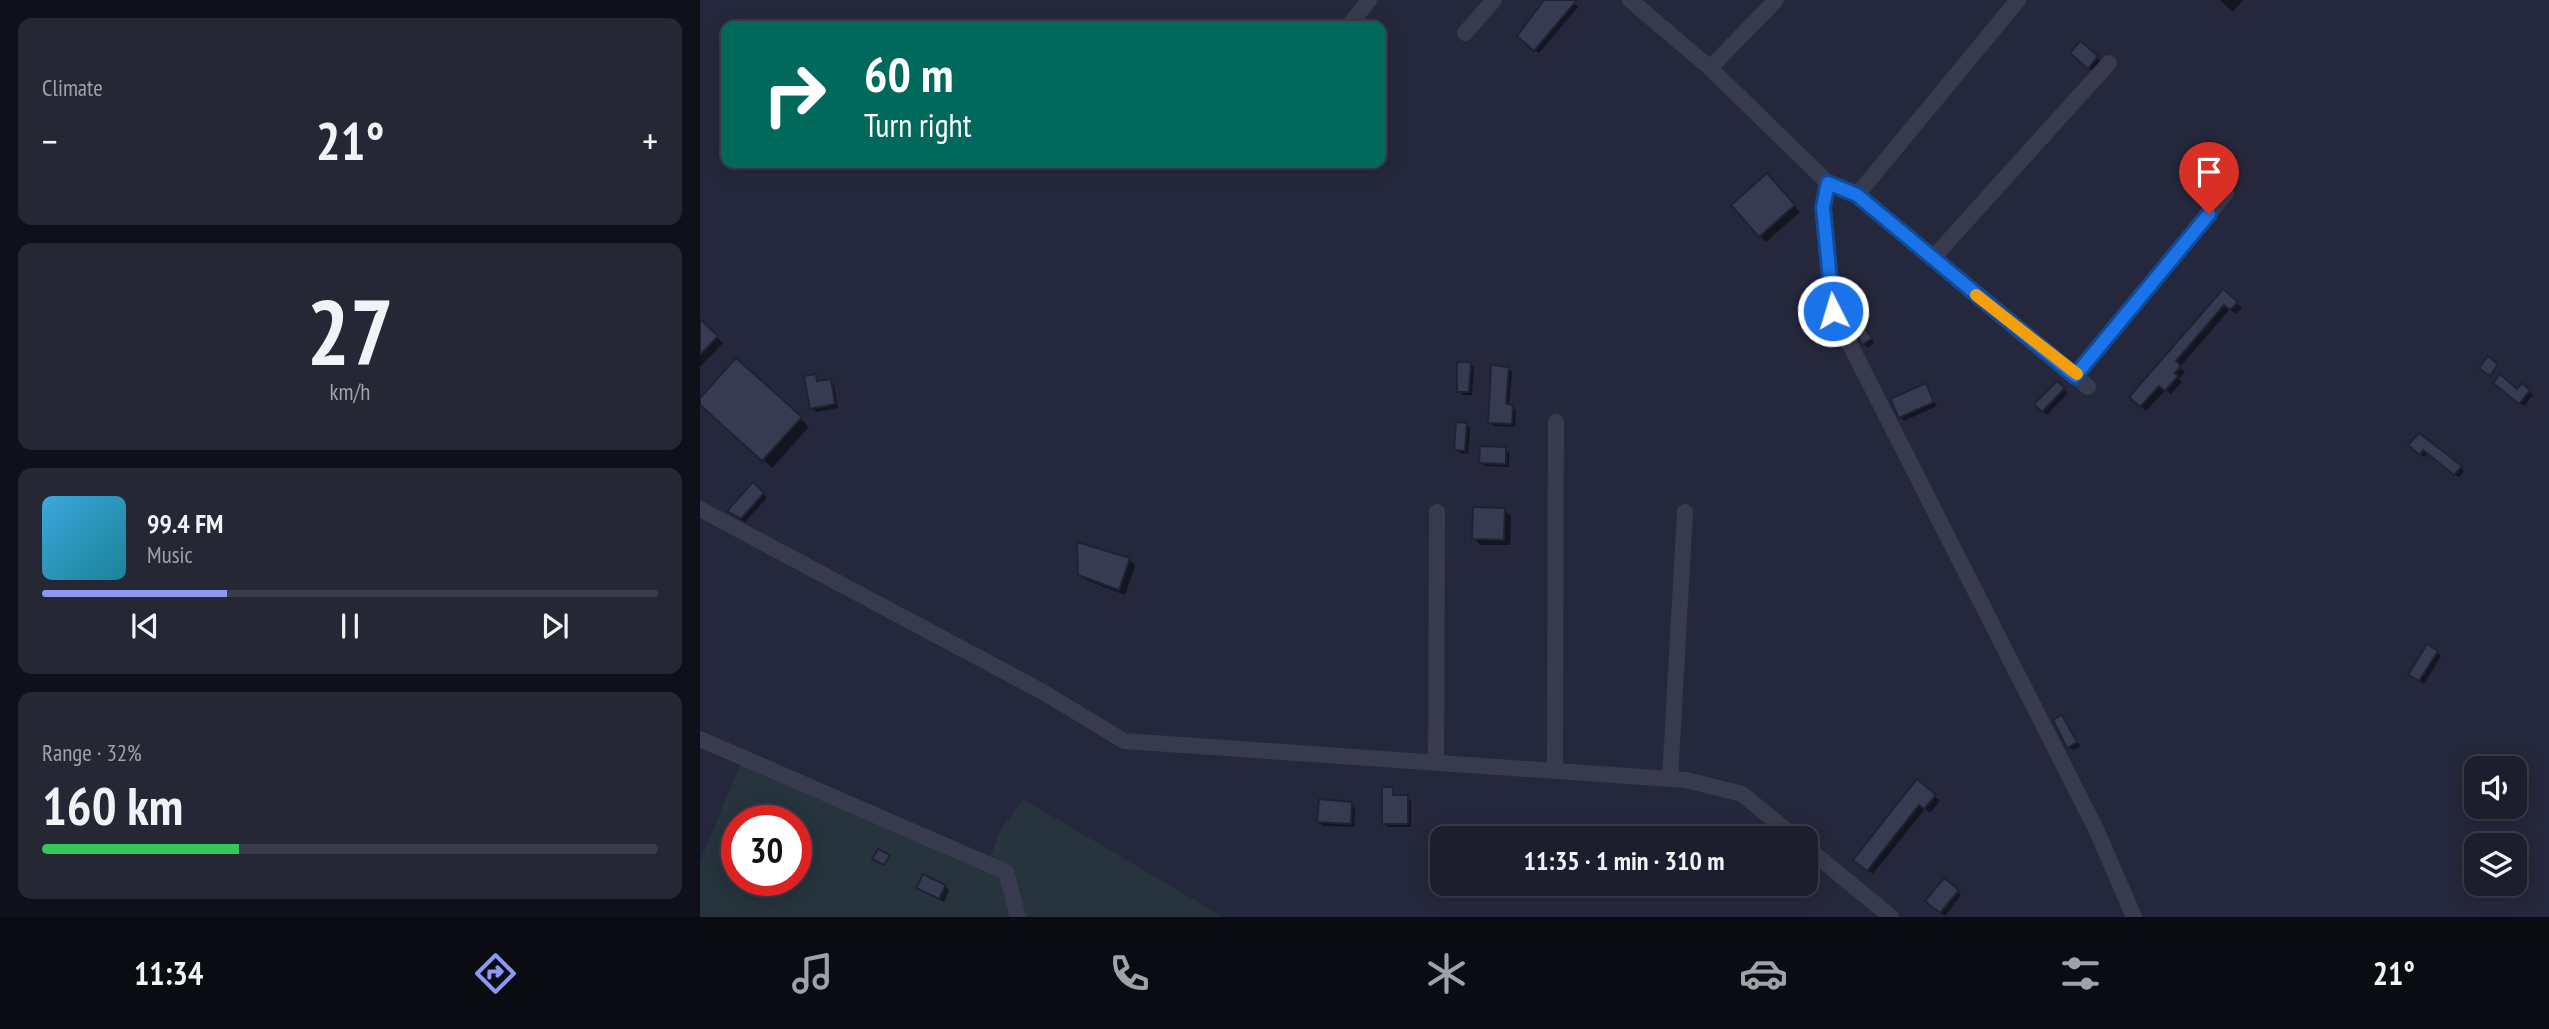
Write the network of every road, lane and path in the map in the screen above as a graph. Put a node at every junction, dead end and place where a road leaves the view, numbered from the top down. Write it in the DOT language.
graph roads {
  1 [pos="1369,0"];
  2 [pos="1494,0"];
  3 [pos="1630,0"];
  4 [pos="1776,0"];
  5 [pos="2018,0"];
  6 [pos="1353,21"];
  7 [pos="1465,33"];
  8 [pos="2109,63"];
  9 [pos="1710,68"];
  10 [pos="1828,183"];
  11 [pos="2226,193"];
  12 [pos="1857,195"];
  13 [pos="1932,259"];
  14 [pos="1556,422"];
  15 [pos="700,509"];
  16 [pos="1437,512"];
  17 [pos="1685,512"];
  18 [pos="700,738"];
  19 [pos="1436,763"];
  20 [pos="1555,771"];
  21 [pos="1670,779"];
  22 [pos="1781,826"];
  23 [pos="1818,856"];
  24 [pos="1018,917"];
  25 [pos="1891,917"];
  26 [pos="2134,917"];
  1 -- 6 [label="street"];
  2 -- 7 [label="street"];
  3 -- 9 [label="street"];
  4 -- 9 [label="street"];
  5 -- 12 [label="street"];
  8 -- 13 [label="street"];
  9 -- 10 [label="street"];
  10 -- 12 [label="street"];
  10 -- 26 [label="street"];
  11 -- 13 [label="street"];
  12 -- 13 [label="street"];
  14 -- 20 [label="street"];
  15 -- 19 [label="street"];
  16 -- 19 [label="street"];
  17 -- 21 [label="street"];
  18 -- 24 [label="street"];
  19 -- 20 [label="street"];
  20 -- 21 [label="street"];
  21 -- 22 [label="street"];
  23 -- 25 [label="street"];
}
